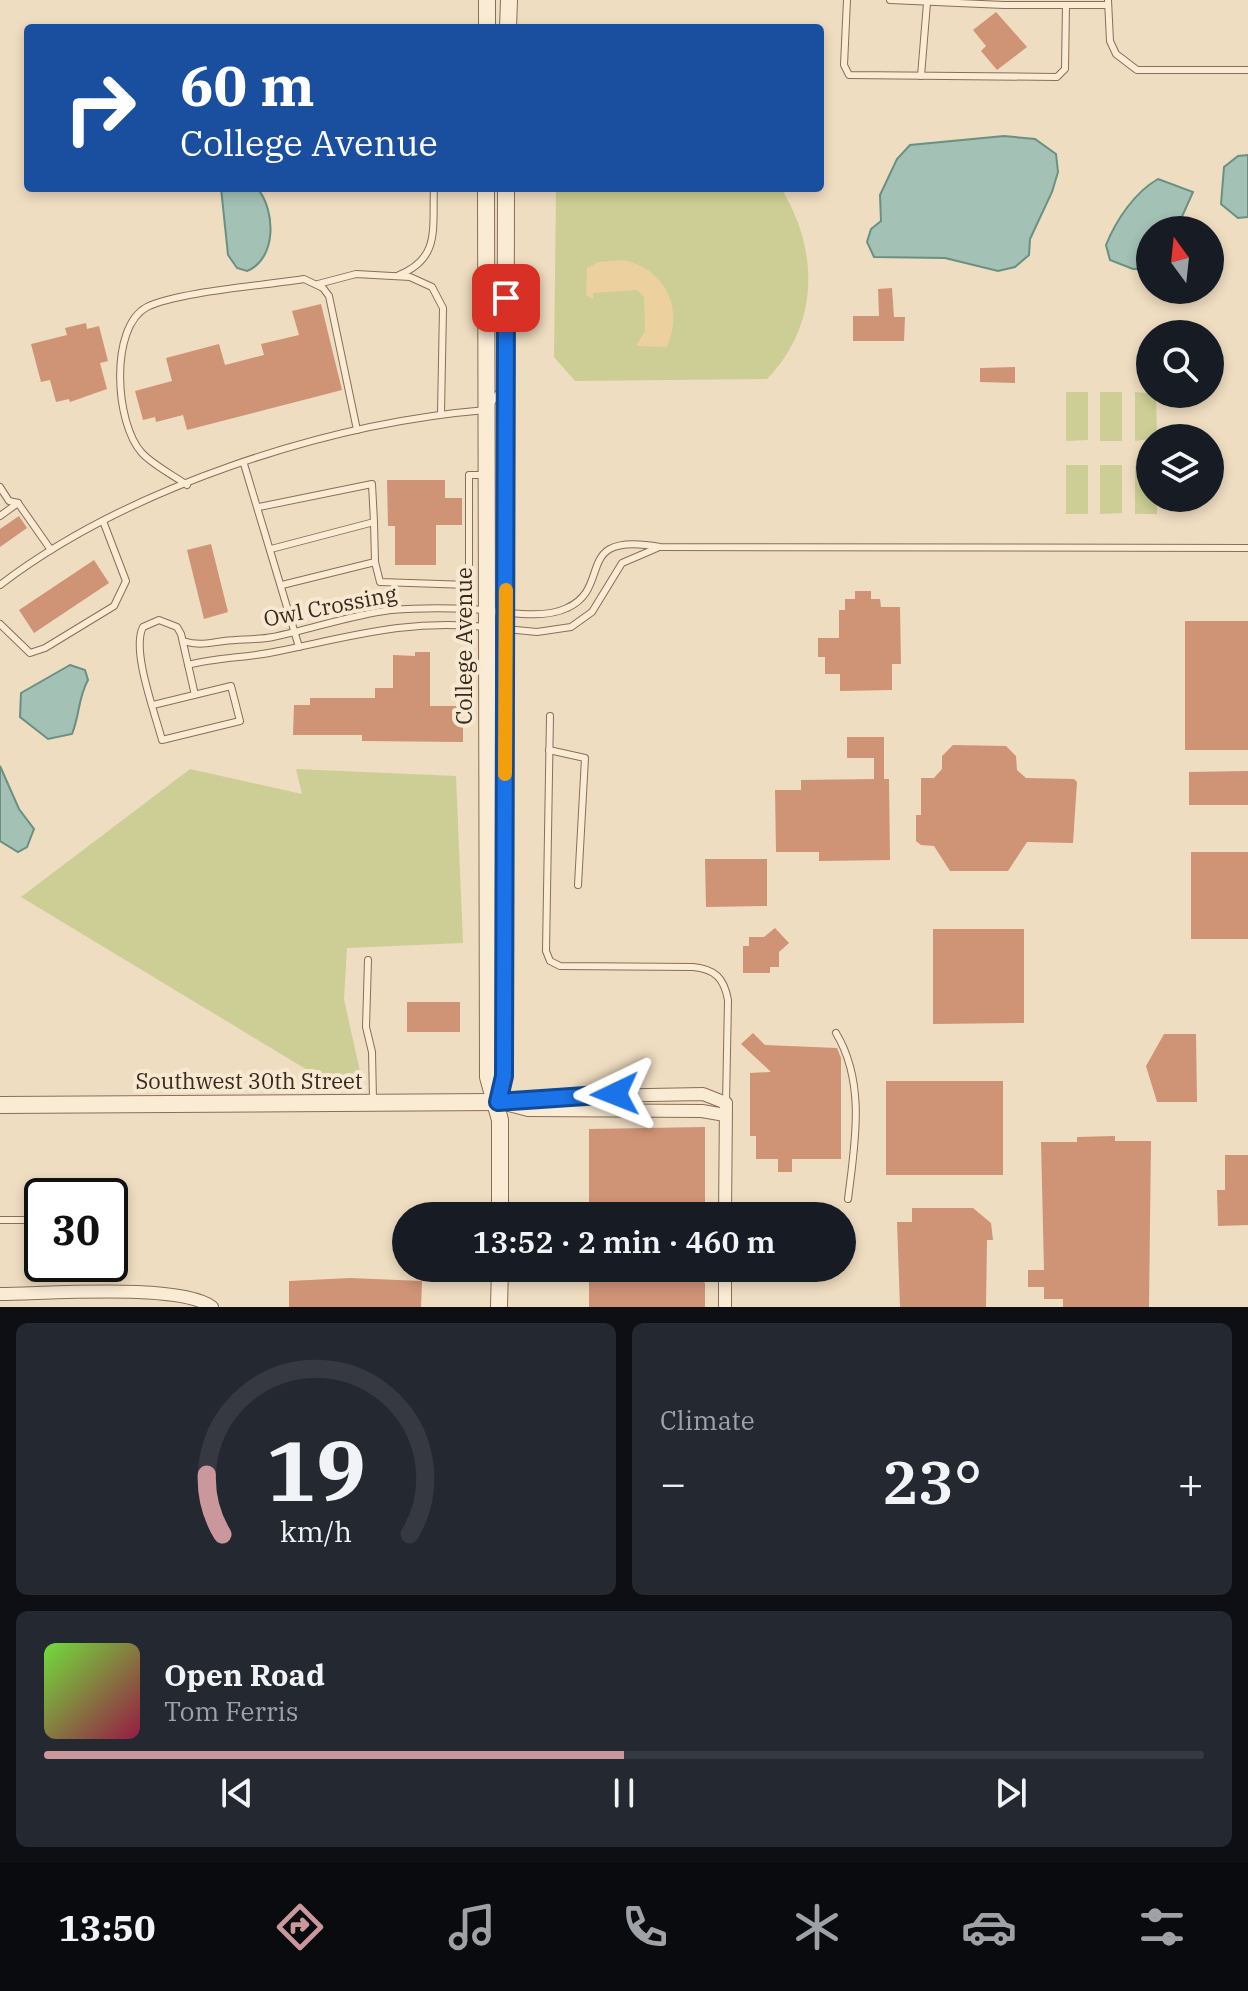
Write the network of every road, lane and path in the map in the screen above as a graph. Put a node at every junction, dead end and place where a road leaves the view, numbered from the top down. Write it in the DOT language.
graph roads {
  1 [pos="487,0"];
  2 [pos="509,0"];
  3 [pos="847,0"];
  4 [pos="890,0"];
  5 [pos="1108,2"];
  6 [pos="927,3"];
  7 [pos="1066,5"];
  8 [pos="487,24"];
  9 [pos="508,24"];
  10 [pos="1248,70"];
  11 [pos="921,76"];
  12 [pos="434,192"];
  13 [pos="486,192"];
  14 [pos="506,192"];
  15 [pos="396,276"];
  16 [pos="318,284"];
  17 [pos="507,373"];
  18 [pos="486,410"];
  19 [pos="441,413"];
  20 [pos="357,430"];
  21 [pos="244,464"];
  22 [pos="486,475"];
  23 [pos="187,485"];
  24 [pos="0,487"];
  25 [pos="18,503"];
  26 [pos="259,507"];
  27 [pos="0,516"];
  28 [pos="103,521"];
  29 [pos="374,522"];
  30 [pos="660,547"];
  31 [pos="1248,548"];
  32 [pos="271,549"];
  33 [pos="51,550"];
  34 [pos="375,562"];
  35 [pos="0,585"];
  36 [pos="282,585"];
  37 [pos="506,611"];
  38 [pos="486,618"];
  39 [pos="0,624"];
  40 [pos="506,629"];
  41 [pos="295,632"];
  42 [pos="183,641"];
  43 [pos="299,647"];
  44 [pos="188,665"];
  45 [pos="195,695"];
  46 [pos="153,705"];
  47 [pos="550,716"];
  48 [pos="549,750"];
  49 [pos="578,885"];
  50 [pos="368,960"];
  51 [pos="836,1033"];
  52 [pos="498,1102"];
  53 [pos="373,1103"];
  54 [pos="0,1105"];
  55 [pos="726,1109"];
  56 [pos="848,1199"];
  57 [pos="500,1202"];
  58 [pos="725,1202"];
  59 [pos="0,1220"];
  60 [pos="24,1220"];
  61 [pos="500,1282"];
  62 [pos="725,1282"];
  63 [pos="0,1294"];
  64 [pos="146,1300"];
  65 [pos="212,1307"];
  66 [pos="499,1307"];
  67 [pos="725,1307"];
  1 -- 8 [label="street"];
  2 -- 9 [label="street"];
  3 -- 11 [label="lane"];
  4 -- 6 [label="lane"];
  5 -- 7 [label="lane"];
  5 -- 10 [label="lane"];
  6 -- 7 [label="lane"];
  6 -- 11 [label="lane"];
  7 -- 11 [label="lane"];
  12 -- 15 [label="lane"];
  13 -- 18 [label="street, College Avenue"];
  14 -- 17 [label="street, College Avenue"];
  15 -- 16 [label="lane"];
  15 -- 19 [label="lane"];
  16 -- 20 [label="lane"];
  16 -- 23 [label="lane"];
  17 -- 18 [label="lane"];
  17 -- 37 [label="street, College Avenue"];
  18 -- 19 [label="lane"];
  18 -- 22 [label="street, College Avenue"];
  19 -- 20 [label="lane"];
  20 -- 21 [label="lane"];
  21 -- 23 [label="lane"];
  21 -- 26 [label="lane"];
  22 -- 34 [label="lane"];
  22 -- 38 [label="street, College Avenue"];
  23 -- 28 [label="lane"];
  24 -- 25 [label="lane"];
  25 -- 27 [label="lane"];
  25 -- 33 [label="lane"];
  26 -- 29 [label="lane"];
  26 -- 32 [label="lane"];
  28 -- 33 [label="lane"];
  28 -- 39 [label="lane"];
  29 -- 32 [label="lane"];
  29 -- 34 [label="lane"];
  30 -- 31 [label="lane"];
  30 -- 37 [label="lane"];
  30 -- 40 [label="lane"];
  32 -- 36 [label="lane"];
  33 -- 35 [label="lane"];
  34 -- 36 [label="lane"];
  36 -- 41 [label="lane"];
  37 -- 38 [label="lane"];
  37 -- 40 [label="street, College Avenue"];
  38 -- 40 [label="lane"];
  38 -- 41 [label="lane, Owl Crossing"];
  38 -- 43 [label="lane, Owl Crossing"];
  38 -- 52 [label="street, College Avenue"];
  40 -- 52 [label="street, College Avenue"];
  41 -- 42 [label="lane, Owl Crossing"];
  41 -- 43 [label="lane"];
  42 -- 44 [label="lane"];
  42 -- 46 [label="lane"];
  43 -- 44 [label="lane, Owl Crossing"];
  44 -- 45 [label="lane"];
  45 -- 46 [label="lane"];
  45 -- 46 [label="lane"];
  47 -- 48 [label="lane"];
  48 -- 49 [label="lane"];
  48 -- 55 [label="lane"];
  50 -- 53 [label="lane"];
  51 -- 56 [label="lane"];
  52 -- 53 [label="street, Southwest 30th Street"];
  52 -- 55 [label="street"];
  52 -- 57 [label="street, College Avenue"];
  53 -- 54 [label="street, Southwest 30th Street"];
  55 -- 58 [label="street"];
  59 -- 60 [label="lane"];
  61 -- 66 [label="street"];
  62 -- 67 [label="street"];
  63 -- 64 [label="street"];
  64 -- 65 [label="street"];
}
